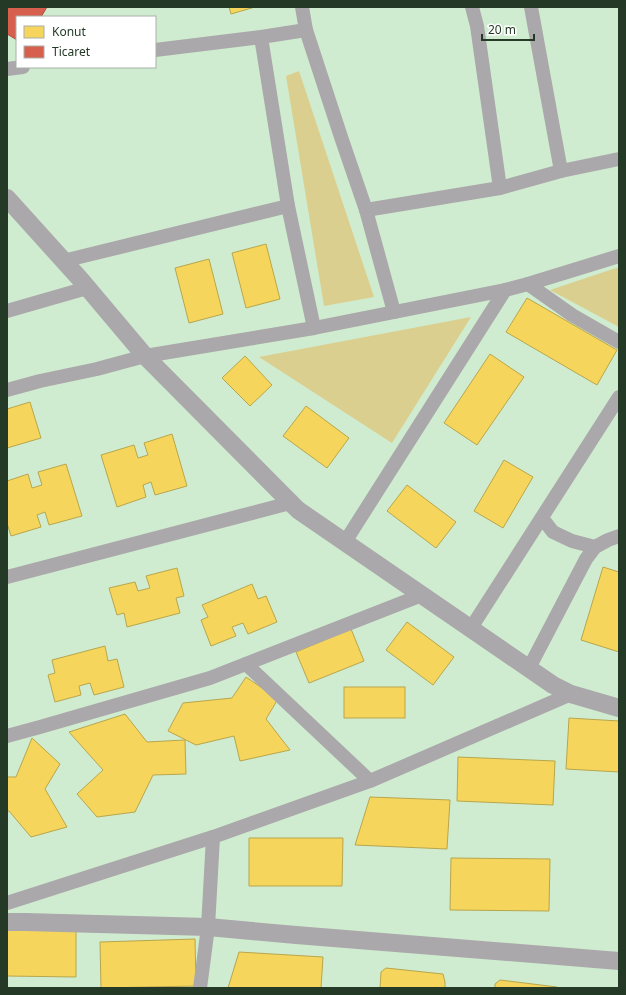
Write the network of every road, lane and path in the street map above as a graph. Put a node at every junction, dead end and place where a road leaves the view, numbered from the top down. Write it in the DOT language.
graph roads {
  1 [pos="302,7"];
  2 [pos="472,7"];
  3 [pos="530,7"];
  4 [pos="306,30"];
  5 [pos="261,37"];
  6 [pos="156,50"];
  7 [pos="619,159"];
  8 [pos="561,171"];
  9 [pos="500,188"];
  10 [pos="7,198"];
  11 [pos="288,206"];
  12 [pos="366,210"];
  13 [pos="619,256"];
  14 [pos="64,261"];
  15 [pos="528,284"];
  16 [pos="87,288"];
  17 [pos="505,290"];
  18 [pos="7,310"];
  19 [pos="394,312"];
  20 [pos="314,328"];
  21 [pos="619,342"];
  22 [pos="146,356"];
  23 [pos="7,390"];
  24 [pos="619,397"];
  25 [pos="290,503"];
  26 [pos="542,518"];
  27 [pos="619,536"];
  28 [pos="345,542"];
  29 [pos="595,547"];
  30 [pos="7,577"];
  31 [pos="422,595"];
  32 [pos="472,628"];
  33 [pos="246,664"];
  34 [pos="529,668"];
  35 [pos="571,694"];
  36 [pos="619,708"];
  37 [pos="7,736"];
  38 [pos="370,781"];
  39 [pos="213,837"];
  40 [pos="7,903"];
  41 [pos="7,922"];
  42 [pos="208,927"];
  43 [pos="619,961"];
  44 [pos="200,988"];
  1 -- 4 [label="street"];
  2 -- 9 [label="street"];
  3 -- 8 [label="street"];
  4 -- 5 [label="street"];
  4 -- 12 [label="street"];
  5 -- 6 [label="street"];
  5 -- 11 [label="street"];
  7 -- 8 [label="street"];
  8 -- 9 [label="street"];
  9 -- 12 [label="street"];
  10 -- 14 [label="street"];
  11 -- 14 [label="street"];
  11 -- 20 [label="street"];
  12 -- 19 [label="street"];
  13 -- 15 [label="street"];
  14 -- 16 [label="street"];
  15 -- 17 [label="street"];
  15 -- 21 [label="street"];
  16 -- 18 [label="street"];
  16 -- 22 [label="street"];
  17 -- 19 [label="street"];
  17 -- 28 [label="street"];
  19 -- 20 [label="street"];
  20 -- 22 [label="street"];
  22 -- 23 [label="street"];
  22 -- 25 [label="street"];
  24 -- 26 [label="street"];
  25 -- 28 [label="street"];
  25 -- 30 [label="street"];
  26 -- 29 [label="street"];
  26 -- 32 [label="street"];
  27 -- 29 [label="street"];
  28 -- 31 [label="street"];
  29 -- 34 [label="street"];
  31 -- 32 [label="street"];
  31 -- 33 [label="street"];
  32 -- 34 [label="street"];
  33 -- 37 [label="street"];
  33 -- 38 [label="street"];
  34 -- 35 [label="street"];
  35 -- 36 [label="street"];
  35 -- 38 [label="street"];
  38 -- 39 [label="street"];
  39 -- 40 [label="street"];
  39 -- 42 [label="street"];
  41 -- 42 [label="street"];
  42 -- 43 [label="street"];
  42 -- 44 [label="street"];
}
